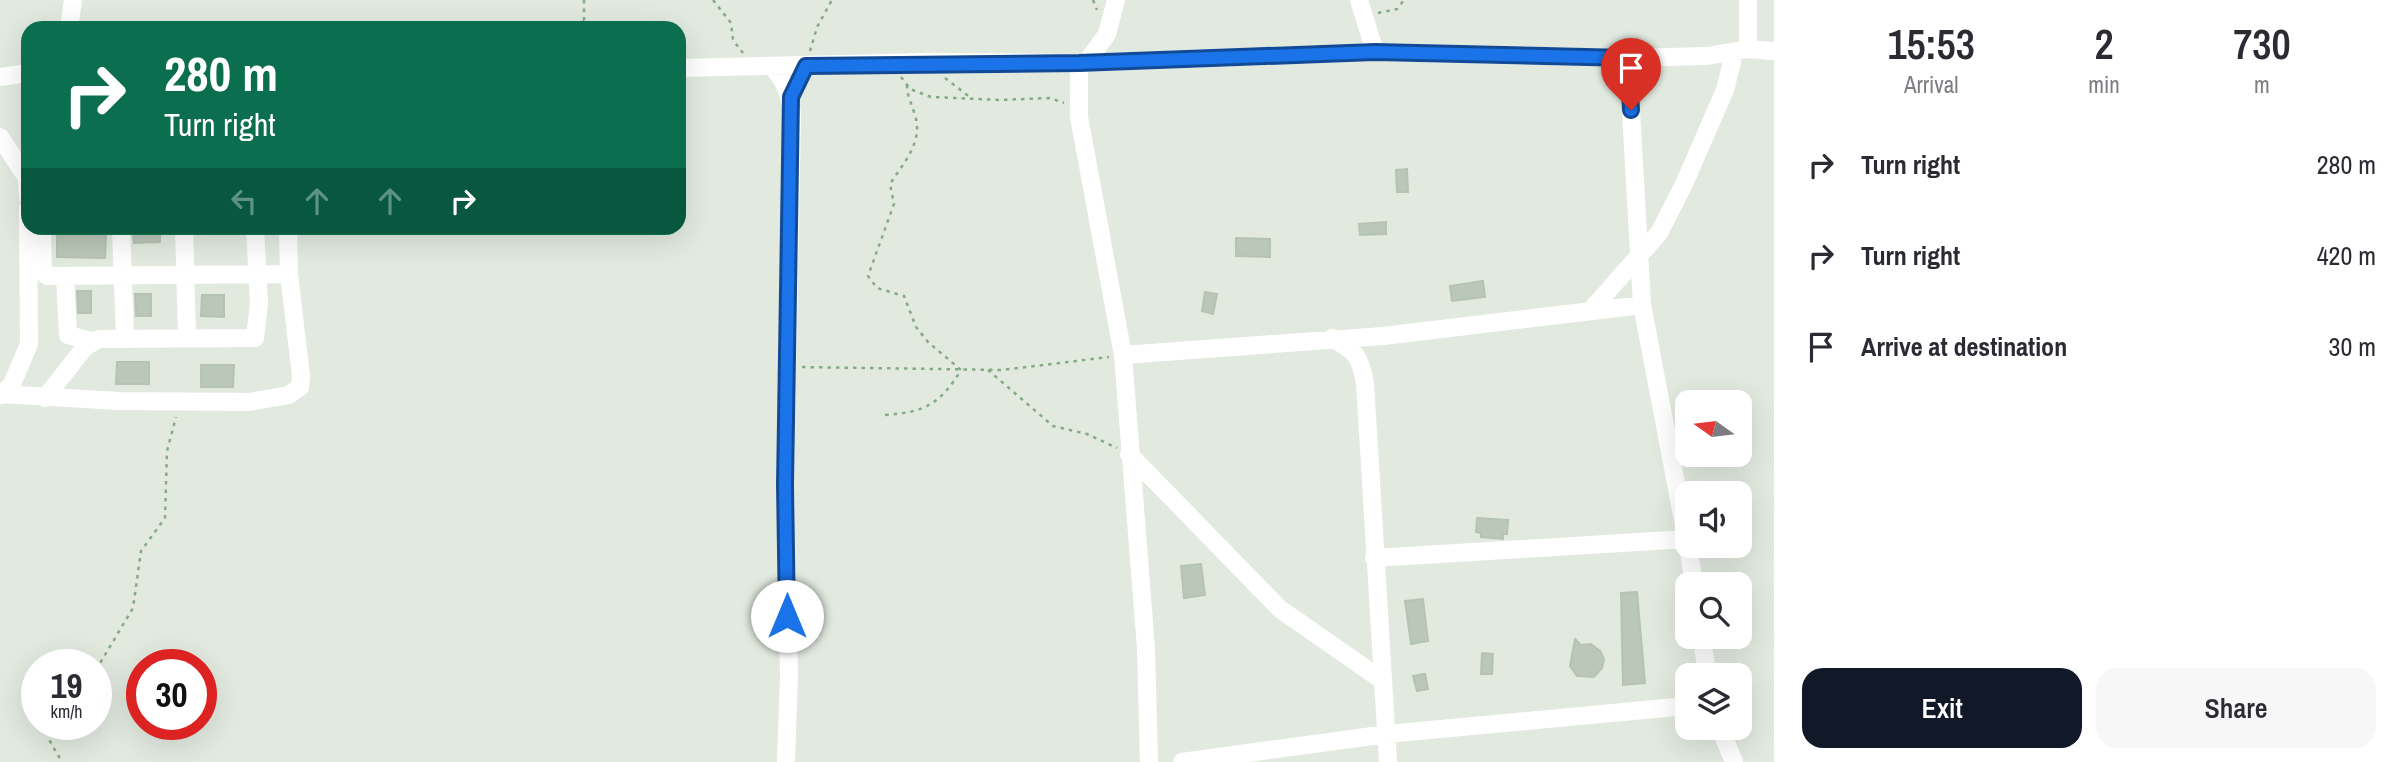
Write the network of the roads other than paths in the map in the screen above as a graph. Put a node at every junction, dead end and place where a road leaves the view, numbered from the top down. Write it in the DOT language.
graph roads {
  1 [pos="72,0"];
  2 [pos="1116,0"];
  3 [pos="1748,0"];
  4 [pos="1362,8"];
  5 [pos="70,21"];
  6 [pos="1741,51"];
  7 [pos="1774,51"];
  8 [pos="1375,52"];
  9 [pos="1628,58"];
  10 [pos="1082,63"];
  11 [pos="806,66"];
  12 [pos="765,67"];
  13 [pos="686,68"];
  14 [pos="21,74"];
  15 [pos="0,77"];
  16 [pos="791,97"];
  17 [pos="0,136"];
  18 [pos="21,169"];
  19 [pos="28,235"];
  20 [pos="42,235"];
  21 [pos="121,235"];
  22 [pos="184,235"];
  23 [pos="256,235"];
  24 [pos="288,235"];
  25 [pos="1638,257"];
  26 [pos="123,274"];
  27 [pos="289,274"];
  28 [pos="185,275"];
  29 [pos="257,275"];
  30 [pos="65,276"];
  31 [pos="1642,305"];
  32 [pos="1592,309"];
  33 [pos="187,336"];
  34 [pos="1383,336"];
  35 [pos="125,337"];
  36 [pos="1332,338"];
  37 [pos="92,341"];
  38 [pos="1123,355"];
  39 [pos="1360,360"];
  40 [pos="1,394"];
  41 [pos="44,398"];
  42 [pos="1129,454"];
  43 [pos="1675,481"];
  44 [pos="1675,543"];
  45 [pos="1374,558"];
  46 [pos="1382,680"];
  47 [pos="1675,707"];
  48 [pos="1387,734"];
  49 [pos="1725,740"];
  50 [pos="786,762"];
  51 [pos="1149,762"];
  52 [pos="1188,762"];
  53 [pos="1388,762"];
  54 [pos="1734,762"];
  1 -- 5 [label="street"];
  2 -- 10 [label="street"];
  3 -- 6 [label="street"];
  4 -- 8 [label="street"];
  6 -- 7 [label="street"];
  6 -- 9 [label="street"];
  6 -- 25 [label="street"];
  8 -- 9 [label="street"];
  8 -- 10 [label="street"];
  9 -- 25 [label="street"];
  10 -- 11 [label="street"];
  10 -- 38 [label="street"];
  11 -- 12 [label="street"];
  11 -- 16 [label="street"];
  12 -- 13 [label="street"];
  12 -- 16 [label="street"];
  14 -- 15 [label="street"];
  16 -- 50 [label="street"];
  17 -- 18 [label="street"];
  19 -- 40 [label="street"];
  20 -- 30 [label="street"];
  21 -- 26 [label="street"];
  22 -- 28 [label="street"];
  23 -- 29 [label="street"];
  24 -- 27 [label="street"];
  25 -- 31 [label="street"];
  25 -- 32 [label="street"];
  26 -- 28 [label="street"];
  26 -- 30 [label="street"];
  26 -- 35 [label="street"];
  27 -- 29 [label="street"];
  27 -- 41 [label="street"];
  28 -- 29 [label="street"];
  28 -- 33 [label="street"];
  29 -- 33 [label="street"];
  30 -- 37 [label="street"];
  31 -- 32 [label="street"];
  31 -- 43 [label="street"];
  32 -- 34 [label="street"];
  33 -- 35 [label="street"];
  34 -- 36 [label="street"];
  34 -- 39 [label="street"];
  35 -- 37 [label="street"];
  36 -- 38 [label="street"];
  36 -- 39 [label="street"];
  37 -- 41 [label="street"];
  38 -- 42 [label="street"];
  39 -- 45 [label="street"];
  40 -- 41 [label="street"];
  42 -- 46 [label="street"];
  42 -- 51 [label="street"];
  44 -- 45 [label="street"];
  45 -- 46 [label="street"];
  46 -- 48 [label="street"];
  47 -- 48 [label="street"];
  48 -- 52 [label="street"];
  48 -- 53 [label="street"];
  49 -- 54 [label="street"];
}
